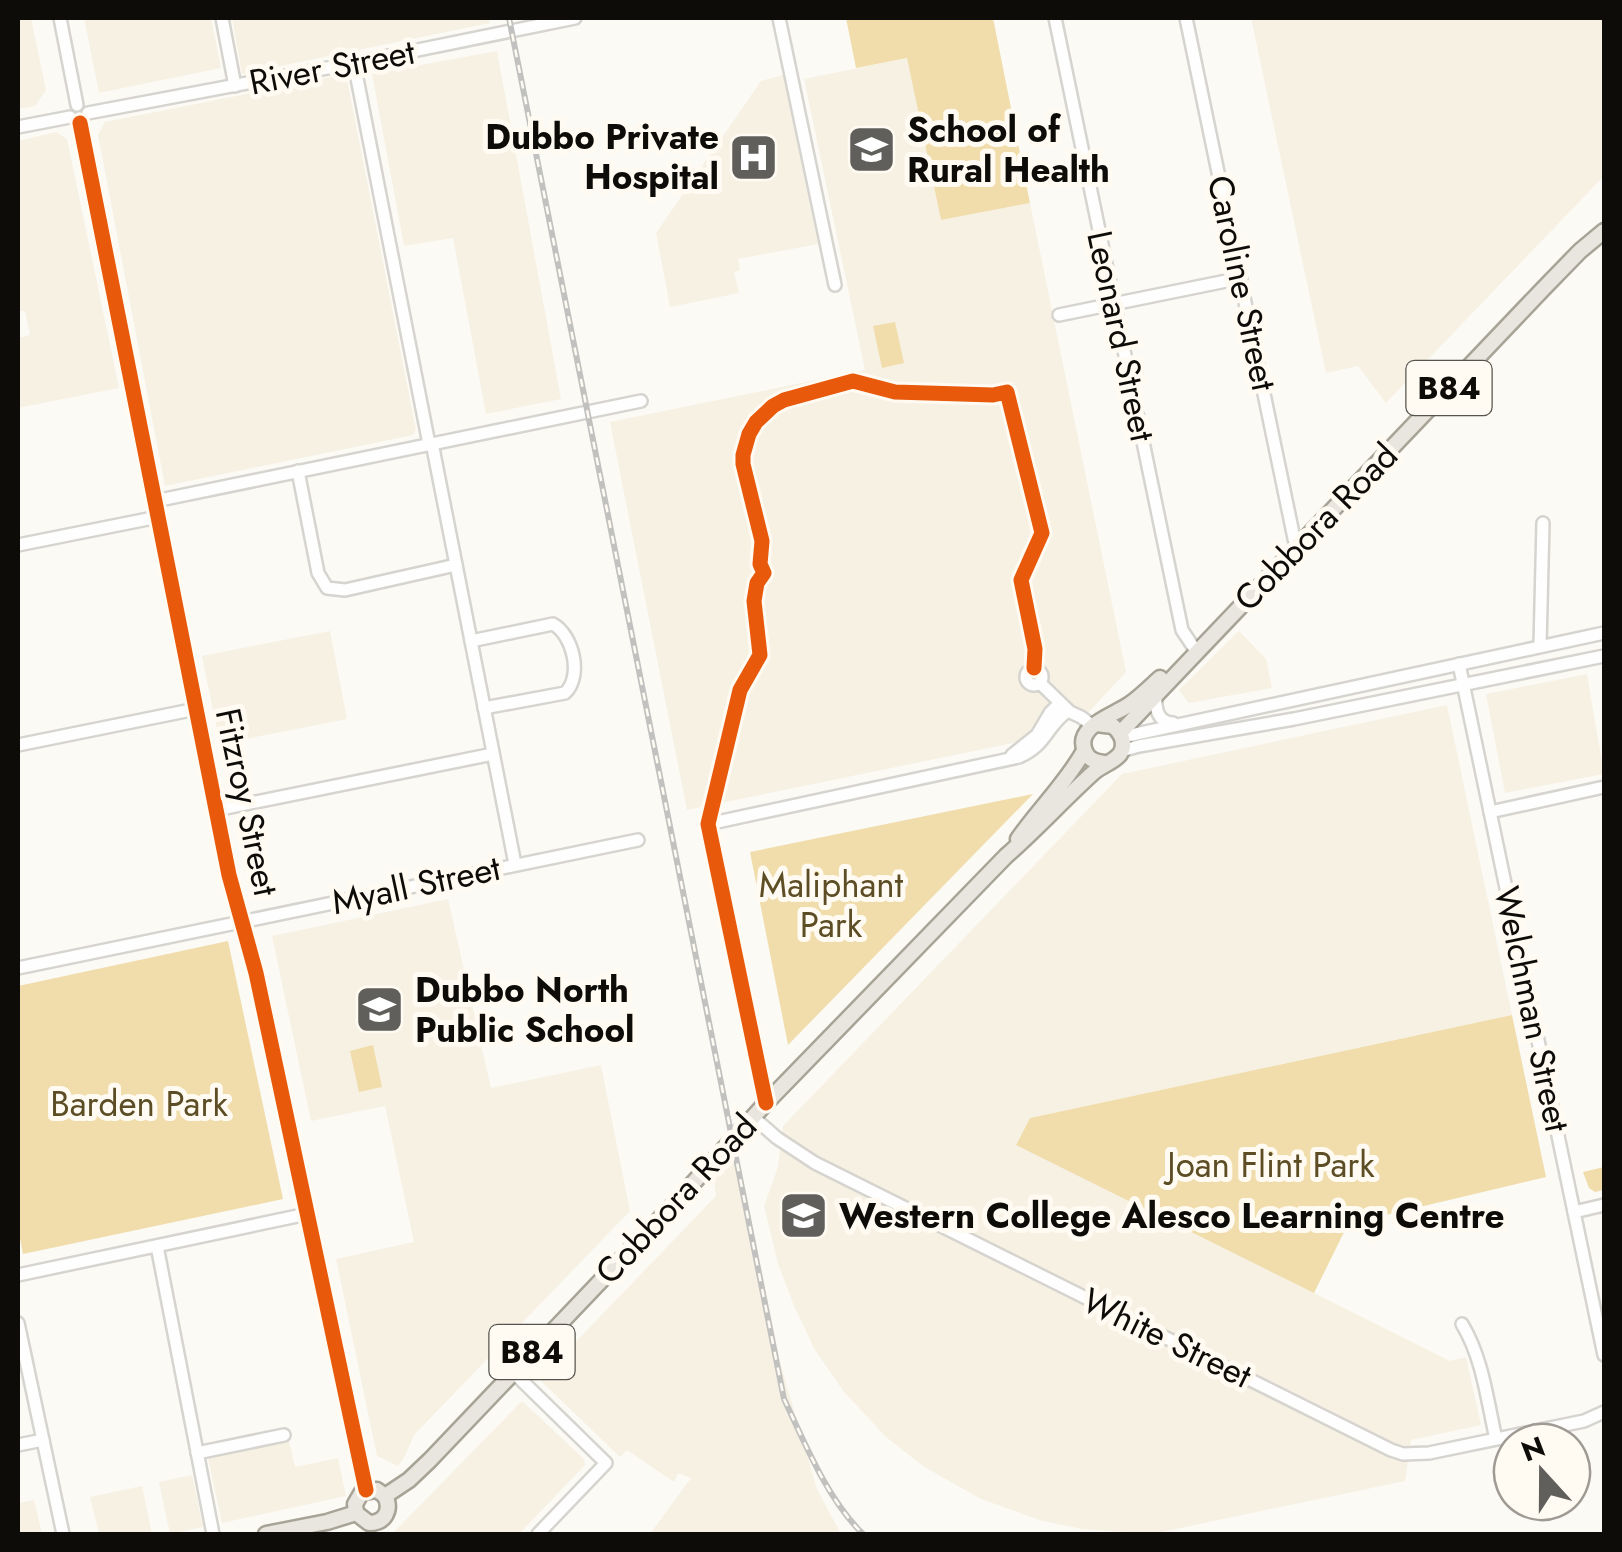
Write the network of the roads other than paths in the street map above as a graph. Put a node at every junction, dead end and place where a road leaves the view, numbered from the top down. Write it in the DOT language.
graph roads {
  1 [pos="60,18"];
  2 [pos="222,18"];
  3 [pos="575,18"];
  4 [pos="779,18"];
  5 [pos="1055,18"];
  6 [pos="1186,18"];
  7 [pos="354,63"];
  8 [pos="235,86"];
  9 [pos="79,118"];
  10 [pos="18,127"];
  11 [pos="1604,230"];
  12 [pos="1242,278"];
  13 [pos="835,285"];
  14 [pos="1115,304"];
  15 [pos="1058,316"];
  16 [pos="641,401"];
  17 [pos="430,444"];
  18 [pos="298,472"];
  19 [pos="155,501"];
  20 [pos="158,517"];
  21 [pos="1543,523"];
  22 [pos="18,545"];
  23 [pos="1296,548"];
  24 [pos="456,565"];
  25 [pos="1604,633"];
  26 [pos="471,641"];
  27 [pos="1540,646"];
  28 [pos="1196,651"];
  29 [pos="1604,659"];
  30 [pos="1459,664"];
  31 [pos="1463,686"];
  32 [pos="1156,694"];
  33 [pos="484,708"];
  34 [pos="196,709"];
  35 [pos="1066,709"];
  36 [pos="1182,724"];
  37 [pos="1089,735"];
  38 [pos="1121,740"];
  39 [pos="18,745"];
  40 [pos="493,754"];
  41 [pos="1104,763"];
  42 [pos="1604,787"];
  43 [pos="216,810"];
  44 [pos="1490,812"];
  45 [pos="708,824"];
  46 [pos="638,840"];
  47 [pos="1006,856"];
  48 [pos="515,864"];
  49 [pos="242,921"];
  50 [pos="18,968"];
  51 [pos="766,1103"];
  52 [pos="753,1117"];
  53 [pos="1604,1205"];
  54 [pos="1574,1212"];
  55 [pos="307,1214"];
  56 [pos="156,1246"];
  57 [pos="18,1275"];
  58 [pos="18,1323"];
  59 [pos="1462,1324"];
  60 [pos="1604,1355"];
  61 [pos="513,1372"];
  62 [pos="1604,1412"];
  63 [pos="1492,1422"];
  64 [pos="1579,1422"];
  65 [pos="284,1435"];
  66 [pos="42,1440"];
  67 [pos="1492,1441"];
  68 [pos="18,1445"];
  69 [pos="197,1452"];
  70 [pos="366,1490"];
  71 [pos="385,1496"];
  72 [pos="356,1513"];
  73 [pos="375,1529"];
  74 [pos="62,1534"];
  75 [pos="213,1534"];
  76 [pos="266,1534"];
  77 [pos="538,1534"];
  1 -- 9 [label="street"];
  2 -- 8 [label="street"];
  3 -- 7 [label="street, River Street"];
  4 -- 13 [label="street"];
  5 -- 14 [label="street, Leonard Street"];
  6 -- 12 [label="street, Caroline Street"];
  7 -- 8 [label="street, River Street"];
  7 -- 17 [label="street"];
  8 -- 9 [label="street, River Street"];
  9 -- 10 [label="street, River Street"];
  9 -- 19 [label="street, Fitzroy Street"];
  11 -- 23 [label="main road, Cobbora Road / B84"];
  12 -- 14 [label="street"];
  12 -- 23 [label="street, Caroline Street"];
  14 -- 15 [label="street"];
  14 -- 28 [label="street, Leonard Street"];
  16 -- 17 [label="street"];
  17 -- 18 [label="street"];
  17 -- 24 [label="street"];
  18 -- 19 [label="street"];
  18 -- 24 [label="street"];
  19 -- 20 [label="street, Fitzroy Street"];
  20 -- 22 [label="street"];
  20 -- 34 [label="street, Fitzroy Street"];
  21 -- 27 [label="street"];
  23 -- 28 [label="main road, Cobbora Road / B84"];
  24 -- 26 [label="street"];
  25 -- 27 [label="street"];
  26 -- 33 [label="street"];
  26 -- 33 [label="street"];
  27 -- 30 [label="street"];
  28 -- 32 [label="main road, Cobbora Road / B84"];
  28 -- 37 [label="main road, Cobbora Road / B84"];
  29 -- 31 [label="street"];
  30 -- 31 [label="street, Welchman Street"];
  30 -- 36 [label="street"];
  31 -- 38 [label="street"];
  31 -- 44 [label="street, Welchman Street"];
  32 -- 36 [label="street"];
  32 -- 38 [label="main road, Cobbora Road / B84"];
  33 -- 40 [label="street"];
  34 -- 39 [label="street"];
  34 -- 43 [label="street, Fitzroy Street"];
  35 -- 37 [label="street"];
  35 -- 45 [label="street"];
  35 -- 45 [label="street"];
  36 -- 38 [label="street"];
  37 -- 38 [label="main road"];
  37 -- 41 [label="main road"];
  37 -- 47 [label="main road, Cobbora Road / B84"];
  38 -- 41 [label="main road, B84"];
  40 -- 43 [label="street"];
  40 -- 48 [label="street"];
  41 -- 47 [label="main road, Cobbora Road / B84"];
  42 -- 44 [label="street"];
  43 -- 49 [label="street, Fitzroy Street"];
  44 -- 54 [label="street, Welchman Street"];
  45 -- 51 [label="street"];
  46 -- 48 [label="street, Myall Street"];
  47 -- 51 [label="main road, Cobbora Road / B84"];
  48 -- 49 [label="street, Myall Street"];
  49 -- 50 [label="street, Myall Street"];
  49 -- 55 [label="street, Fitzroy Street"];
  51 -- 52 [label="main road, Cobbora Road / B84"];
  52 -- 61 [label="main road, Cobbora Road / B84"];
  52 -- 67 [label="street, White Street"];
  53 -- 54 [label="street"];
  54 -- 60 [label="street, Welchman Street"];
  55 -- 56 [label="street"];
  55 -- 70 [label="street, Fitzroy Street"];
  56 -- 57 [label="street"];
  56 -- 69 [label="street"];
  58 -- 66 [label="street"];
  59 -- 63 [label="street"];
  61 -- 71 [label="main road, Cobbora Road / B84"];
  61 -- 77 [label="street"];
  62 -- 64 [label="street, White Street"];
  65 -- 69 [label="street"];
  66 -- 68 [label="street"];
  66 -- 74 [label="street"];
  69 -- 75 [label="street"];
  70 -- 71 [label="main road"];
  70 -- 72 [label="main road"];
  71 -- 73 [label="main road, B84"];
  72 -- 73 [label="main road, B84"];
  72 -- 76 [label="main road"];
}
